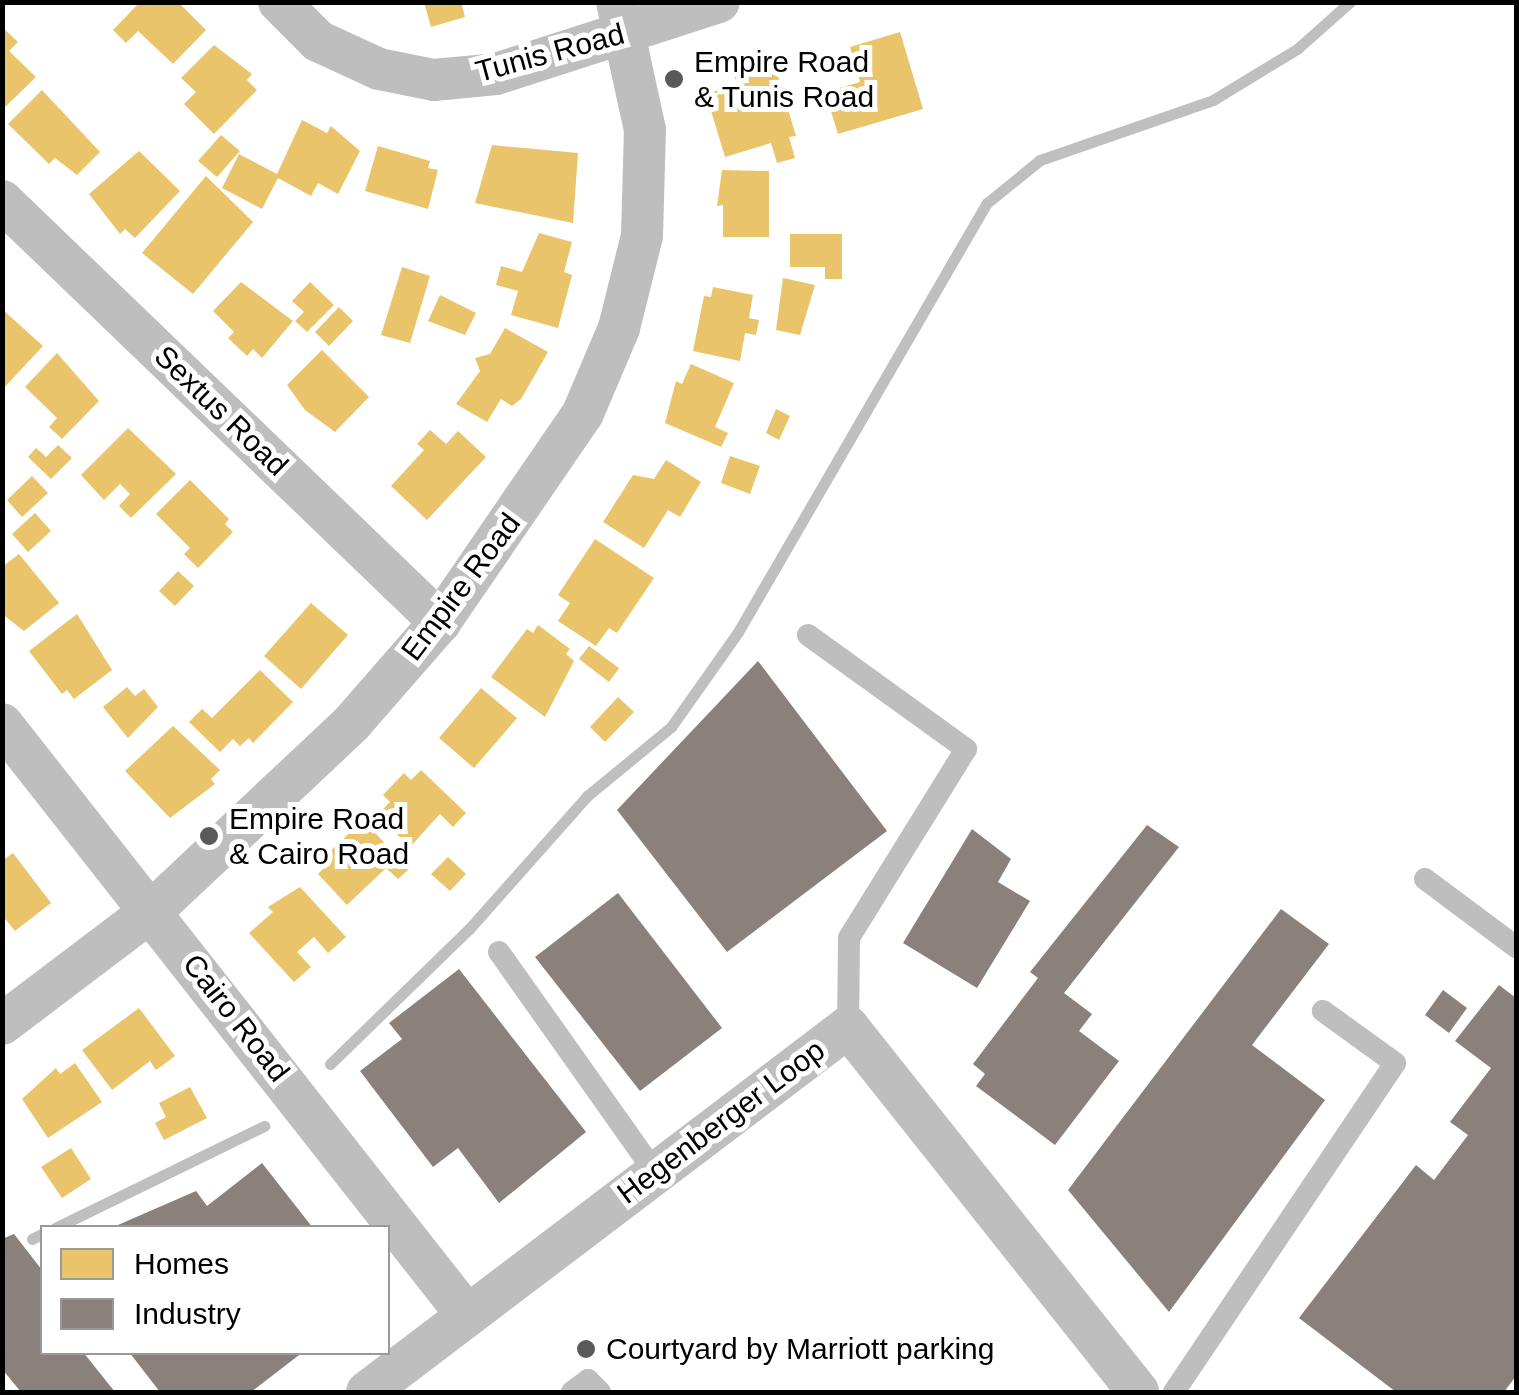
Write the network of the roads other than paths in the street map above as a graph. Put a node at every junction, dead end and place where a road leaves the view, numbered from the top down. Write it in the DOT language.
graph roads {
  1 [pos="278,2"];
  2 [pos="719,2"];
  3 [pos="622,18"];
  4 [pos="2,201"];
  5 [pos="440,622"];
  6 [pos="808,634"];
  7 [pos="2,724"];
  8 [pos="1425,880"];
  9 [pos="153,910"];
  10 [pos="1516,947"];
  11 [pos="499,952"];
  12 [pos="1323,1011"];
  13 [pos="2,1024"];
  14 [pos="848,1027"];
  15 [pos="655,1172"];
  16 [pos="466,1314"];
  17 [pos="367,1392"];
  18 [pos="572,1392"];
  19 [pos="600,1392"];
  20 [pos="1138,1392"];
  21 [pos="1174,1392"];
  1 -- 3 [label="street, Tunis Road"];
  2 -- 3 [label="street, Tunis Road"];
  3 -- 5 [label="street, Empire Road"];
  4 -- 5 [label="street, Sextus Road"];
  5 -- 9 [label="street, Empire Road"];
  6 -- 14 [label="lane"];
  7 -- 9 [label="street, Cairo Road"];
  8 -- 10 [label="lane"];
  9 -- 13 [label="street, Empire Road"];
  9 -- 16 [label="street, Cairo Road"];
  11 -- 15 [label="lane"];
  12 -- 21 [label="lane"];
  14 -- 15 [label="street, Hegenberger Loop"];
  14 -- 20 [label="street, Hegenberger Loop"];
  15 -- 16 [label="street, Hegenberger Loop"];
  16 -- 17 [label="street, Hegenberger Loop"];
  18 -- 19 [label="lane"];
}
